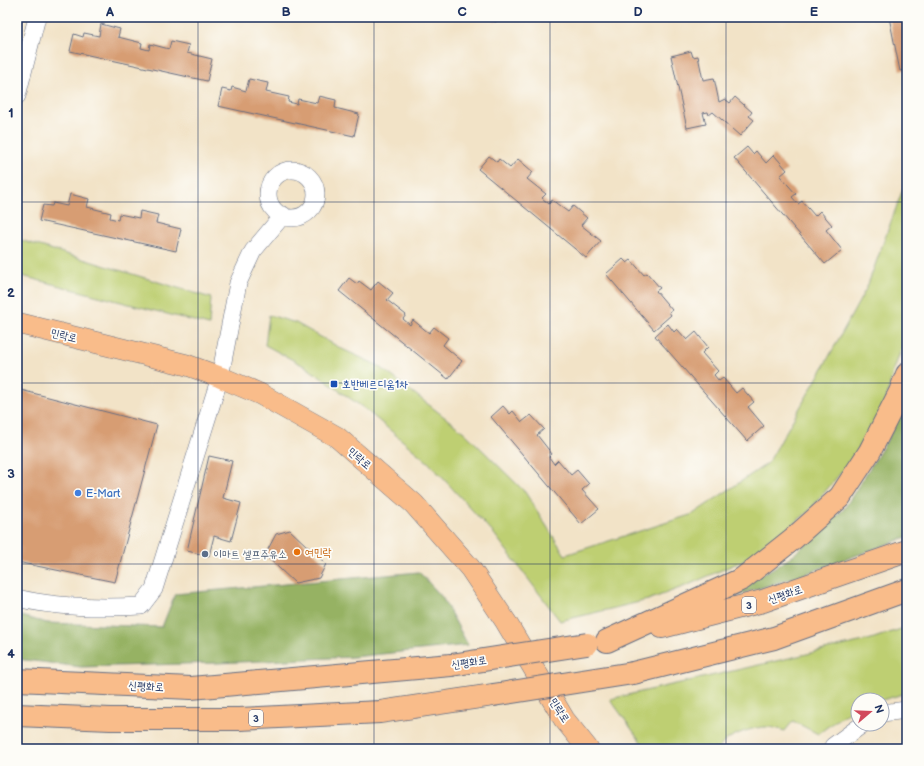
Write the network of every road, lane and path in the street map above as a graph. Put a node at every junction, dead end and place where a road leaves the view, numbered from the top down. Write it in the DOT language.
graph roads {
  1 [pos="37,17"];
  2 [pos="24,39"];
  3 [pos="17,96"];
  4 [pos="283,215"];
  5 [pos="17,323"];
  6 [pos="220,377"];
  7 [pos="904,383"];
  8 [pos="907,551"];
  9 [pos="907,590"];
  10 [pos="17,598"];
  11 [pos="597,643"];
  12 [pos="17,680"];
  13 [pos="907,710"];
  14 [pos="890,712"];
  15 [pos="17,715"];
  16 [pos="852,732"];
  17 [pos="588,749"];
  18 [pos="832,749"];
  1 -- 2 [label="street"];
  2 -- 3 [label="street"];
  4 -- 6 [label="street"];
  5 -- 6 [label="main road, 민락로"];
  6 -- 10 [label="street"];
  6 -- 17 [label="main road, 민락로"];
  7 -- 11 [label="highway"];
  8 -- 11 [label="highway, 신평화로 / 3"];
  9 -- 15 [label="highway, 3, bridge"];
  11 -- 12 [label="highway, 신평화로 / 3, bridge"];
  13 -- 14 [label="street"];
  16 -- 18 [label="street"];
}
